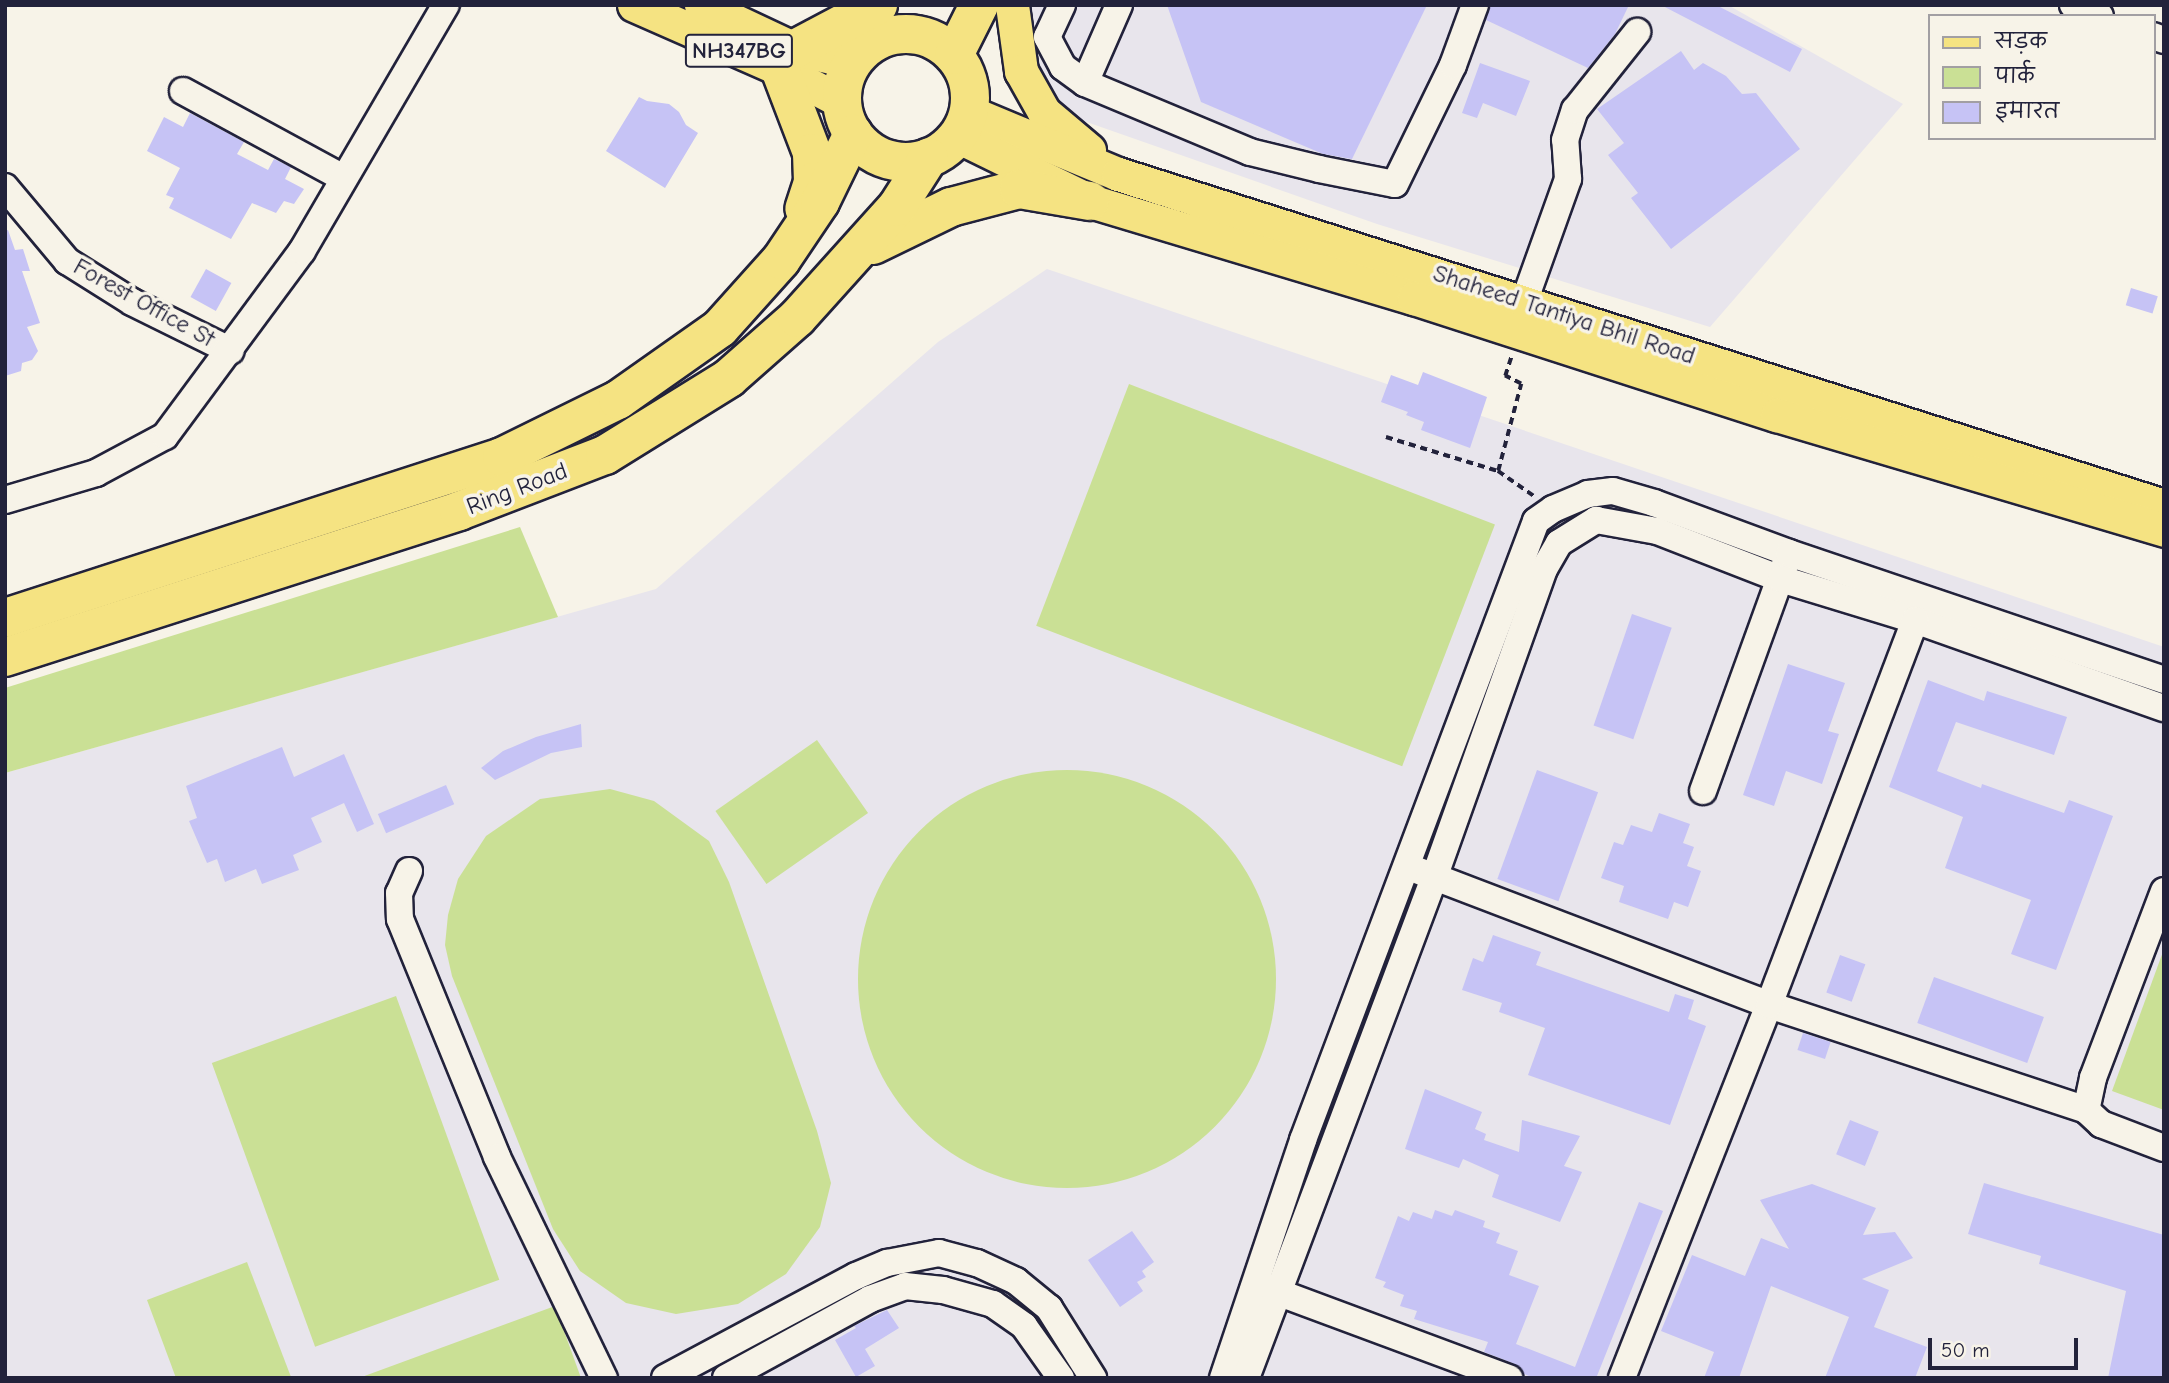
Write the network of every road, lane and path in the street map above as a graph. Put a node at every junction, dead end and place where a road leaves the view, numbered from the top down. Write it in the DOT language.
graph roads {
  1 [pos="446,5"];
  2 [pos="634,5"];
  3 [pos="701,5"];
  4 [pos="979,5"];
  5 [pos="1012,5"];
  6 [pos="1062,5"];
  7 [pos="1119,5"];
  8 [pos="1475,5"];
  9 [pos="2073,5"];
  10 [pos="2096,14"];
  11 [pos="894,15"];
  12 [pos="1637,32"];
  13 [pos="954,55"];
  14 [pos="788,59"];
  15 [pos="853,62"];
  16 [pos="1085,83"];
  17 [pos="183,91"];
  18 [pos="847,118"];
  19 [pos="952,135"];
  20 [pos="1118,174"];
  21 [pos="343,178"];
  22 [pos="5,187"];
  23 [pos="1090,201"];
  24 [pos="856,253"];
  25 [pos="1521,317"];
  26 [pos="231,351"];
  27 [pos="618,400"];
  28 [pos="1386,437"];
  29 [pos="1499,471"];
  30 [pos="5,500"];
  31 [pos="2164,506"];
  32 [pos="1553,509"];
  33 [pos="2164,530"];
  34 [pos="1789,552"];
  35 [pos="1781,579"];
  36 [pos="5,618"];
  37 [pos="1914,620"];
  38 [pos="5,657"];
  39 [pos="2164,680"];
  40 [pos="2164,708"];
  41 [pos="1703,791"];
  42 [pos="1408,867"];
  43 [pos="409,871"];
  44 [pos="1434,878"];
  45 [pos="2164,891"];
  46 [pos="1769,1005"];
  47 [pos="2086,1110"];
  48 [pos="2164,1148"];
  49 [pos="1266,1288"];
  50 [pos="1083,1374"];
  51 [pos="604,1378"];
  52 [pos="665,1378"];
  53 [pos="726,1378"];
  54 [pos="1061,1378"];
  55 [pos="1223,1378"];
  56 [pos="1247,1378"];
  57 [pos="1509,1378"];
  58 [pos="1622,1378"];
  1 -- 21 [label="street"];
  2 -- 14 [label="main road, NH347BG"];
  3 -- 14 [label="main road, NH347BG"];
  4 -- 13 [label="highway"];
  5 -- 20 [label="main road"];
  6 -- 16 [label="street"];
  7 -- 16 [label="street"];
  8 -- 16 [label="street"];
  9 -- 10 [label="street"];
  11 -- 13 [label="highway"];
  11 -- 14 [label="highway"];
  11 -- 15 [label="highway"];
  12 -- 25 [label="street"];
  13 -- 19 [label="highway"];
  14 -- 15 [label="main road, NH347BG"];
  14 -- 18 [label="main road, NH347BG"];
  14 -- 27 [label="highway"];
  15 -- 18 [label="highway"];
  17 -- 21 [label="street"];
  18 -- 19 [label="highway"];
  18 -- 27 [label="highway, Ring Road"];
  19 -- 20 [label="main road, Shaheed Tantiya Bhil Road"];
  19 -- 23 [label="main road"];
  19 -- 24 [label="highway, Ring Road"];
  20 -- 25 [label="main road, Shaheed Tantiya Bhil Road"];
  21 -- 26 [label="street"];
  22 -- 26 [label="street, Forest Office St"];
  23 -- 24 [label="highway"];
  23 -- 25 [label="main road"];
  24 -- 38 [label="highway, Ring Road"];
  25 -- 29 [label="path"];
  25 -- 31 [label="main road, Shaheed Tantiya Bhil Road"];
  25 -- 33 [label="main road"];
  26 -- 30 [label="street"];
  27 -- 36 [label="highway, Ring Road"];
  28 -- 29 [label="path"];
  29 -- 32 [label="path"];
  32 -- 34 [label="street"];
  32 -- 42 [label="street"];
  34 -- 35 [label="street"];
  34 -- 39 [label="street"];
  35 -- 37 [label="street"];
  35 -- 41 [label="street"];
  35 -- 44 [label="street"];
  37 -- 40 [label="street"];
  37 -- 46 [label="street"];
  42 -- 44 [label="street"];
  42 -- 49 [label="street"];
  43 -- 51 [label="street"];
  44 -- 46 [label="street"];
  44 -- 49 [label="street"];
  45 -- 47 [label="street"];
  46 -- 47 [label="street"];
  46 -- 58 [label="street"];
  47 -- 48 [label="street"];
  49 -- 55 [label="street"];
  49 -- 56 [label="street"];
  49 -- 57 [label="street"];
  50 -- 52 [label="street"];
  53 -- 54 [label="street"];
}
